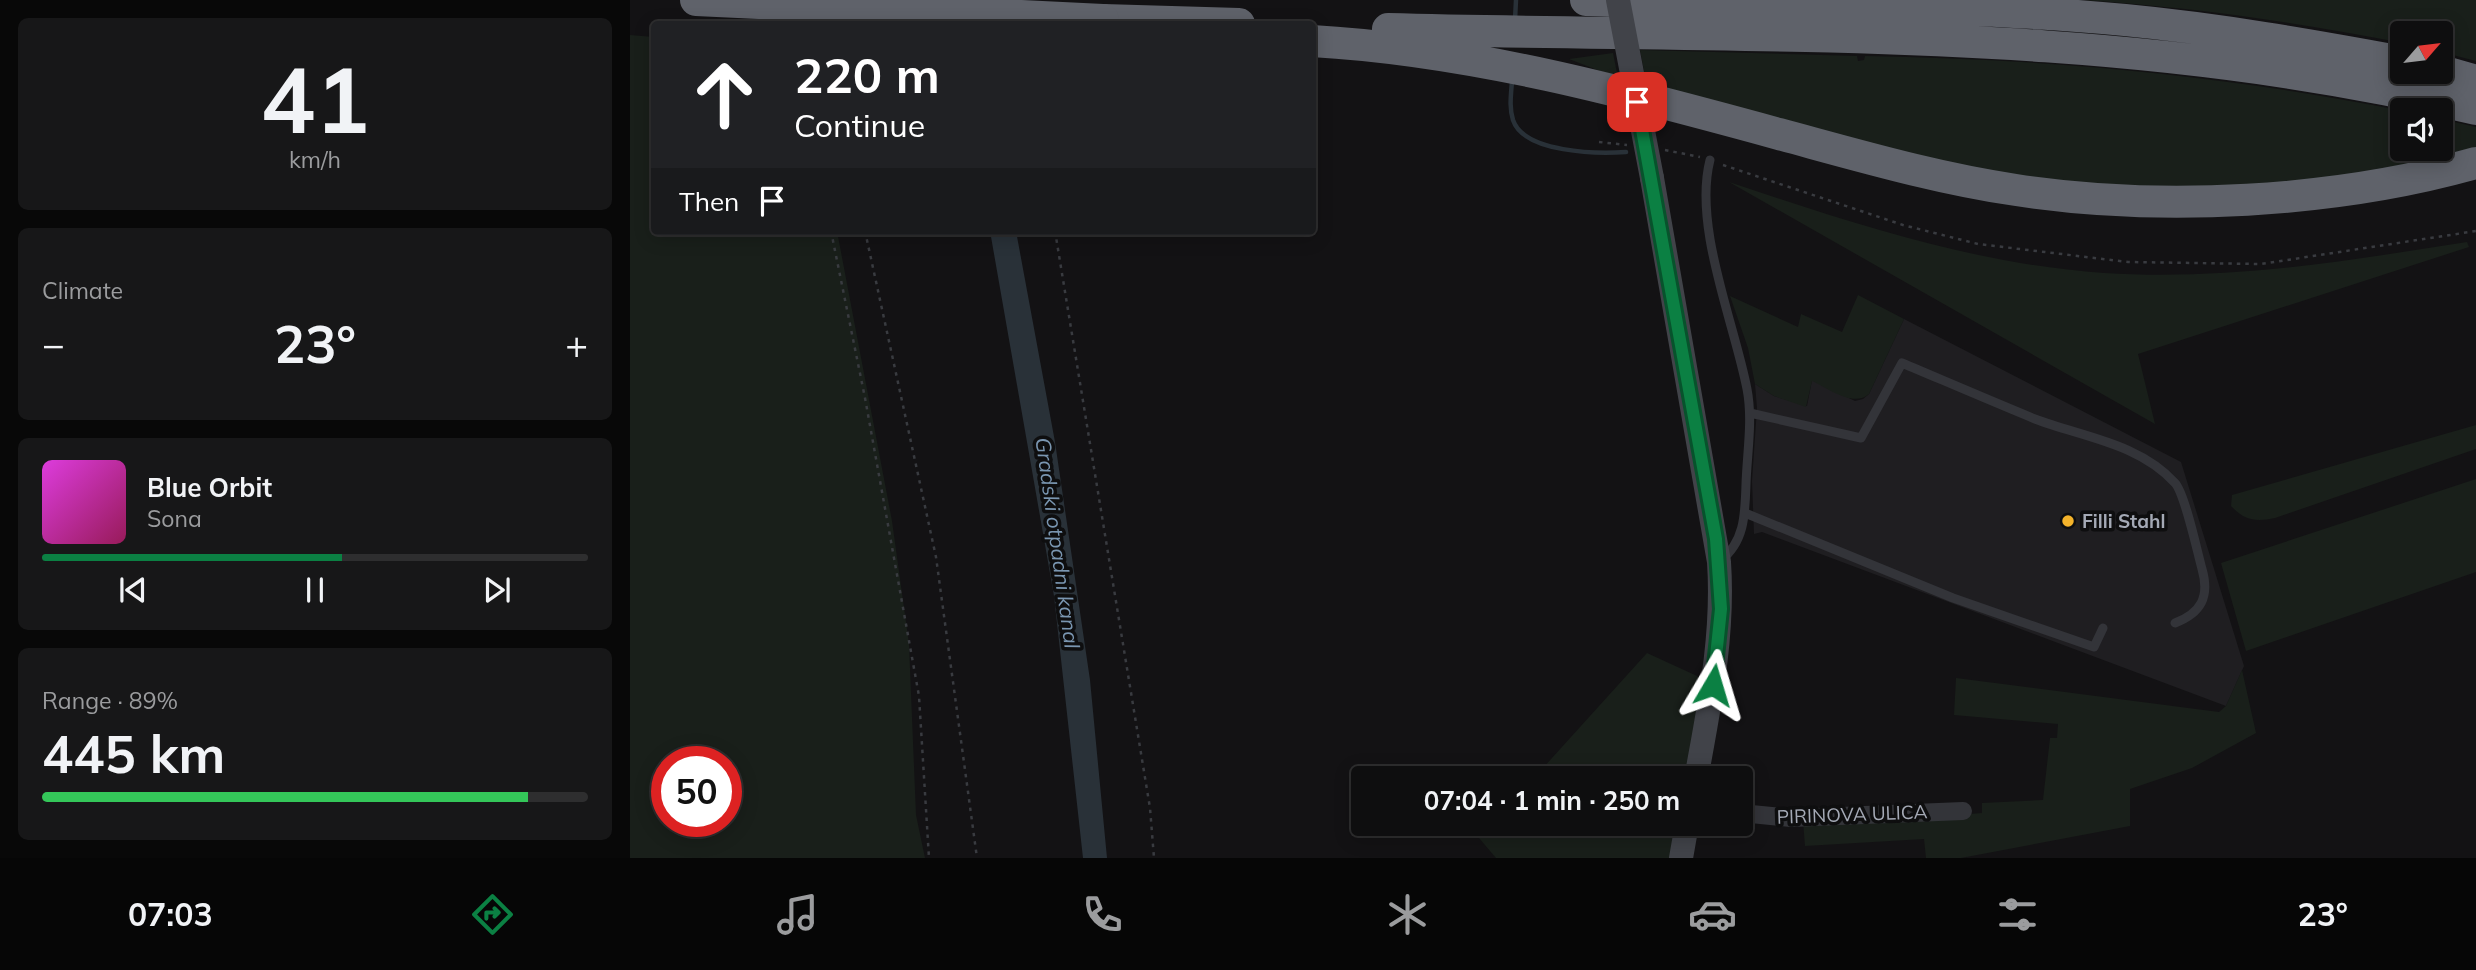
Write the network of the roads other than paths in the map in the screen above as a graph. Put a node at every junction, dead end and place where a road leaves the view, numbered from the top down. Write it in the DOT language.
graph roads {
  1 [pos="687,0"];
  2 [pos="1044,0"];
  3 [pos="1586,0"];
  4 [pos="1618,0"];
  5 [pos="1047,21"];
  6 [pos="1126,21"];
  7 [pos="1316,27"];
  8 [pos="1316,41"];
  9 [pos="1462,43"];
  10 [pos="2390,60"];
  11 [pos="2454,75"];
  12 [pos="2476,81"];
  13 [pos="2476,109"];
  14 [pos="1710,160"];
  15 [pos="2467,165"];
  16 [pos="1750,413"];
  17 [pos="1745,513"];
  18 [pos="1719,562"];
  19 [pos="2175,623"];
  20 [pos="2103,628"];
  21 [pos="1698,766"];
  22 [pos="1963,811"];
  23 [pos="1753,814"];
  24 [pos="1685,836"];
  25 [pos="1681,858"];
  1 -- 6 [label="highway, bridge"];
  2 -- 5 [label="street"];
  3 -- 10 [label="highway"];
  4 -- 18 [label="main road, bridge"];
  7 -- 9 [label="highway"];
  8 -- 9 [label="highway"];
  9 -- 13 [label="highway"];
  9 -- 15 [label="highway"];
  11 -- 12 [label="highway"];
  14 -- 16 [label="lane"];
  16 -- 17 [label="lane"];
  16 -- 19 [label="lane"];
  17 -- 18 [label="lane"];
  17 -- 20 [label="lane"];
  18 -- 21 [label="main road"];
  22 -- 23 [label="street, PIRINOVA ULICA"];
  24 -- 25 [label="main road"];
}
